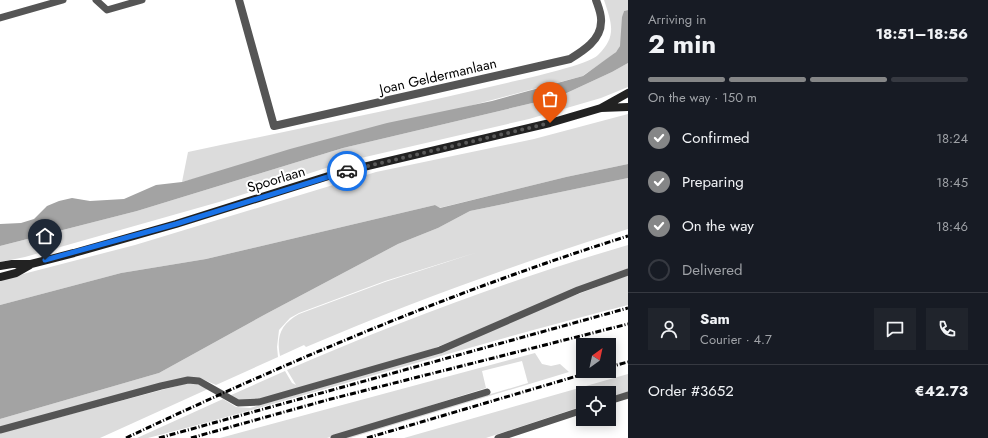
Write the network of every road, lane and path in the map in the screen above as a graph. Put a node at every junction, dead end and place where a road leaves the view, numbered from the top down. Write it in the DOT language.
graph roads {
  1 [pos="63,0"];
  2 [pos="96,0"];
  3 [pos="142,0"];
  4 [pos="239,0"];
  5 [pos="596,0"];
  6 [pos="0,18"];
  7 [pos="628,92"];
  8 [pos="628,107"];
  9 [pos="601,108"];
  10 [pos="31,264"];
  11 [pos="0,266"];
  12 [pos="628,272"];
  13 [pos="0,277"];
  14 [pos="487,392"];
  15 [pos="628,394"];
  16 [pos="616,398"];
  17 [pos="576,412"];
  18 [pos="0,430"];
  19 [pos="334,438"];
  20 [pos="498,438"];
  1 -- 6 [label="lane"];
  2 -- 3 [label="lane"];
  4 -- 5 [label="street, Joan Geldermanlaan"];
  7 -- 9 [label="main road, Spoorlaan"];
  8 -- 9 [label="main road, Spoorlaan"];
  9 -- 10 [label="main road, Spoorlaan"];
  10 -- 11 [label="main road, Spoorlaan"];
  10 -- 13 [label="main road, Spoorlaan"];
  12 -- 18 [label="lane"];
  14 -- 19 [label="lane"];
  15 -- 16 [label="lane"];
  17 -- 20 [label="lane"];
}
